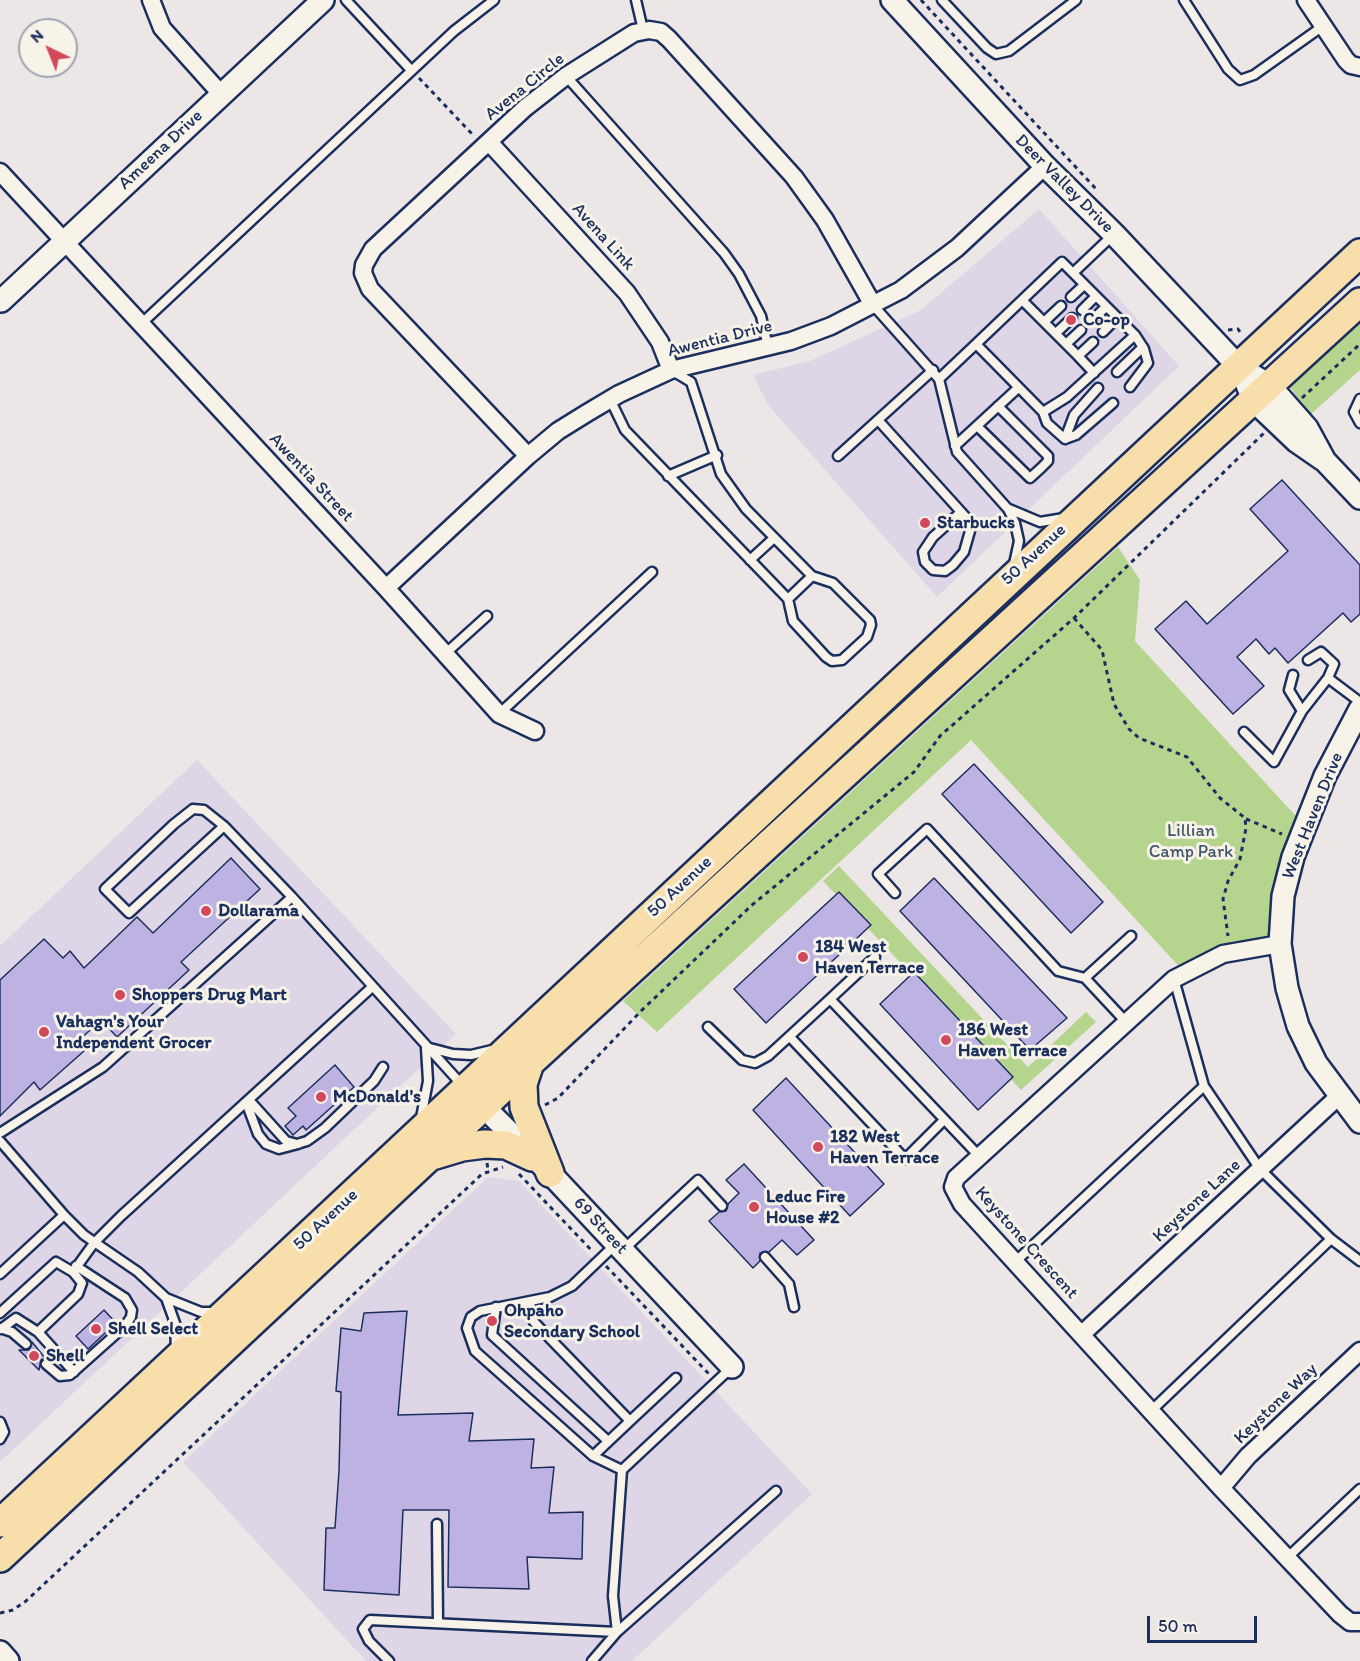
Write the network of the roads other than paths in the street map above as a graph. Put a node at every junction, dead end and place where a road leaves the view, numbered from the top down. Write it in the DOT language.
graph roads {
  1 [pos="151,0"];
  2 [pos="323,0"];
  3 [pos="346,0"];
  4 [pos="494,0"];
  5 [pos="636,0"];
  6 [pos="892,0"];
  7 [pos="942,0"];
  8 [pos="1076,0"];
  9 [pos="1184,0"];
  10 [pos="1306,0"];
  11 [pos="1323,27"];
  12 [pos="643,30"];
  13 [pos="1360,67"];
  14 [pos="411,70"];
  15 [pos="566,76"];
  16 [pos="221,94"];
  17 [pos="487,144"];
  18 [pos="1045,166"];
  19 [pos="0,172"];
  20 [pos="1114,234"];
  21 [pos="64,241"];
  22 [pos="1360,253"];
  23 [pos="1073,273"];
  24 [pos="1084,285"];
  25 [pos="1096,296"];
  26 [pos="1071,297"];
  27 [pos="1022,300"];
  28 [pos="1,301"];
  29 [pos="1360,303"];
  30 [pos="873,305"];
  31 [pos="1061,306"];
  32 [pos="1106,307"];
  33 [pos="1082,309"];
  34 [pos="1072,318"];
  35 [pos="1118,318"];
  36 [pos="1092,321"];
  37 [pos="1044,322"];
  38 [pos="141,324"];
  39 [pos="1081,330"];
  40 [pos="1103,332"];
  41 [pos="1056,333"];
  42 [pos="1135,335"];
  43 [pos="1093,342"];
  44 [pos="976,344"];
  45 [pos="1066,344"];
  46 [pos="768,348"];
  47 [pos="1143,348"];
  48 [pos="1078,356"];
  49 [pos="1238,366"];
  50 [pos="671,370"];
  51 [pos="933,370"];
  52 [pos="1117,372"];
  53 [pos="1094,373"];
  54 [pos="939,379"];
  55 [pos="1130,387"];
  56 [pos="1018,388"];
  57 [pos="1098,388"];
  58 [pos="1262,393"];
  59 [pos="610,399"];
  60 [pos="1360,399"];
  61 [pos="1113,403"];
  62 [pos="998,406"];
  63 [pos="1043,412"];
  64 [pos="878,420"];
  65 [pos="1360,423"];
  66 [pos="977,426"];
  67 [pos="1065,439"];
  68 [pos="955,446"];
  69 [pos="717,455"];
  70 [pos="528,456"];
  71 [pos="838,456"];
  72 [pos="668,476"];
  73 [pos="1360,497"];
  74 [pos="1008,508"];
  75 [pos="961,512"];
  76 [pos="1078,514"];
  77 [pos="774,538"];
  78 [pos="750,560"];
  79 [pos="652,572"];
  80 [pos="812,576"];
  81 [pos="1007,580"];
  82 [pos="386,588"];
  83 [pos="788,599"];
  84 [pos="487,616"];
  85 [pos="446,653"];
  86 [pos="1308,660"];
  87 [pos="1293,675"];
  88 [pos="1328,678"];
  89 [pos="1302,711"];
  90 [pos="1359,712"];
  91 [pos="499,714"];
  92 [pos="535,731"];
  93 [pos="1244,732"];
  94 [pos="224,826"];
  95 [pos="895,893"];
  96 [pos="292,897"];
  97 [pos="1131,936"];
  98 [pos="1280,944"];
  99 [pos="875,957"];
  100 [pos="1085,978"];
  101 [pos="1174,979"];
  102 [pos="372,988"];
  103 [pos="830,999"];
  104 [pos="1127,1023"];
  105 [pos="708,1027"];
  106 [pos="522,1035"];
  107 [pos="790,1037"];
  108 [pos="426,1047"];
  109 [pos="530,1063"];
  110 [pos="382,1067"];
  111 [pos="1204,1086"];
  112 [pos="1339,1096"];
  113 [pos="474,1097"];
  114 [pos="248,1101"];
  115 [pos="944,1120"];
  116 [pos="1360,1122"];
  117 [pos="0,1133"];
  118 [pos="0,1141"];
  119 [pos="303,1142"];
  120 [pos="423,1146"];
  121 [pos="980,1157"];
  122 [pos="527,1167"];
  123 [pos="1260,1169"];
  124 [pos="722,1206"];
  125 [pos="64,1215"];
  126 [pos="1331,1239"];
  127 [pos="94,1243"];
  128 [pos="620,1247"];
  129 [pos="765,1257"];
  130 [pos="1360,1261"];
  131 [pos="1015,1262"];
  132 [pos="75,1269"];
  133 [pos="0,1274"];
  134 [pos="166,1298"];
  135 [pos="530,1302"];
  136 [pos="234,1306"];
  137 [pos="496,1307"];
  138 [pos="794,1307"];
  139 [pos="0,1313"];
  140 [pos="0,1328"];
  141 [pos="38,1332"];
  142 [pos="1082,1334"];
  143 [pos="26,1344"];
  144 [pos="1360,1351"];
  145 [pos="175,1360"];
  146 [pos="46,1364"];
  147 [pos="732,1367"];
  148 [pos="74,1372"];
  149 [pos="676,1378"];
  150 [pos="1151,1411"];
  151 [pos="630,1421"];
  152 [pos="0,1422"];
  153 [pos="0,1439"];
  154 [pos="608,1442"];
  155 [pos="593,1456"];
  156 [pos="622,1470"];
  157 [pos="1221,1488"];
  158 [pos="1360,1489"];
  159 [pos="776,1491"];
  160 [pos="0,1523"];
  161 [pos="437,1524"];
  162 [pos="0,1558"];
  163 [pos="1287,1558"];
  164 [pos="438,1622"];
  165 [pos="1360,1622"];
  166 [pos="617,1632"];
  167 [pos="0,1652"];
  168 [pos="8,1661"];
  169 [pos="389,1661"];
  170 [pos="592,1661"];
  1 -- 16 [label="street"];
  2 -- 16 [label="street, Ameena Drive"];
  3 -- 14 [label="lane"];
  4 -- 14 [label="lane"];
  5 -- 12 [label="lane"];
  6 -- 18 [label="street, Deer Valley Drive"];
  7 -- 8 [label="lane"];
  9 -- 11 [label="lane"];
  10 -- 11 [label="street"];
  11 -- 13 [label="street"];
  12 -- 15 [label="street, Avena Circle"];
  12 -- 30 [label="street"];
  14 -- 38 [label="lane"];
  15 -- 17 [label="street, Avena Circle"];
  15 -- 46 [label="lane"];
  16 -- 21 [label="street, Ameena Drive"];
  17 -- 50 [label="street, Avena Link"];
  17 -- 70 [label="street, Avena Circle"];
  18 -- 20 [label="street, Deer Valley Drive"];
  18 -- 30 [label="street, Awentia Drive"];
  19 -- 21 [label="street, Awentia Street"];
  20 -- 23 [label="lane"];
  20 -- 49 [label="street, Deer Valley Drive"];
  21 -- 28 [label="street, Ameena Drive"];
  21 -- 38 [label="street, Awentia Street"];
  22 -- 49 [label="main road, 50 Avenue"];
  23 -- 24 [label="lane"];
  23 -- 27 [label="lane"];
  24 -- 25 [label="lane"];
  24 -- 26 [label="lane"];
  25 -- 32 [label="lane"];
  25 -- 33 [label="lane"];
  27 -- 37 [label="lane"];
  27 -- 44 [label="lane"];
  29 -- 58 [label="main road, 50 Avenue"];
  30 -- 46 [label="street, Awentia Drive"];
  30 -- 51 [label="lane"];
  31 -- 37 [label="lane"];
  32 -- 35 [label="lane"];
  32 -- 36 [label="lane"];
  34 -- 41 [label="lane"];
  35 -- 40 [label="lane"];
  35 -- 42 [label="lane"];
  37 -- 41 [label="lane"];
  38 -- 82 [label="street, Awentia Street"];
  39 -- 45 [label="lane"];
  41 -- 45 [label="lane"];
  42 -- 47 [label="lane"];
  42 -- 53 [label="lane"];
  43 -- 48 [label="lane"];
  44 -- 54 [label="lane"];
  44 -- 56 [label="lane"];
  45 -- 48 [label="lane"];
  46 -- 50 [label="street, Awentia Drive"];
  47 -- 52 [label="lane"];
  47 -- 55 [label="lane"];
  48 -- 53 [label="lane"];
  49 -- 58 [label="street, Deer Valley Drive"];
  49 -- 76 [label="main road, 50 Avenue"];
  50 -- 59 [label="street, Awentia Drive"];
  50 -- 69 [label="lane"];
  51 -- 54 [label="lane"];
  51 -- 64 [label="lane"];
  53 -- 63 [label="lane"];
  54 -- 68 [label="lane"];
  56 -- 62 [label="lane"];
  56 -- 63 [label="lane"];
  57 -- 67 [label="lane"];
  58 -- 73 [label="street, Deer Valley Drive"];
  58 -- 109 [label="main road, 50 Avenue"];
  59 -- 70 [label="street, Awentia Drive"];
  59 -- 72 [label="lane"];
  60 -- 65 [label="lane"];
  61 -- 67 [label="lane"];
  62 -- 66 [label="lane"];
  62 -- 66 [label="lane"];
  63 -- 67 [label="lane"];
  64 -- 71 [label="lane"];
  64 -- 75 [label="lane"];
  66 -- 68 [label="lane"];
  68 -- 74 [label="lane"];
  69 -- 72 [label="lane"];
  69 -- 77 [label="lane"];
  70 -- 82 [label="street, Awentia Drive"];
  72 -- 78 [label="lane"];
  74 -- 76 [label="lane"];
  74 -- 81 [label="lane"];
  75 -- 75 [label="lane"];
  76 -- 81 [label="main road, 50 Avenue"];
  77 -- 78 [label="lane"];
  77 -- 80 [label="lane"];
  78 -- 83 [label="lane"];
  79 -- 91 [label="lane"];
  80 -- 83 [label="lane"];
  80 -- 83 [label="lane"];
  81 -- 106 [label="main road, 50 Avenue"];
  82 -- 85 [label="street, Awentia Street"];
  84 -- 85 [label="lane"];
  85 -- 91 [label="street, Awentia Street"];
  86 -- 88 [label="lane"];
  87 -- 89 [label="lane"];
  88 -- 89 [label="lane"];
  88 -- 90 [label="lane"];
  89 -- 93 [label="lane"];
  90 -- 98 [label="street, West Haven Drive"];
  91 -- 92 [label="street, Awentia Street"];
  94 -- 94 [label="lane"];
  94 -- 96 [label="lane"];
  95 -- 100 [label="lane"];
  96 -- 102 [label="lane"];
  96 -- 117 [label="lane"];
  97 -- 100 [label="lane"];
  98 -- 101 [label="street, Keystone Crescent"];
  98 -- 112 [label="street, West Haven Drive"];
  99 -- 103 [label="lane"];
  100 -- 104 [label="lane"];
  101 -- 104 [label="street, Keystone Crescent"];
  101 -- 111 [label="lane"];
  102 -- 108 [label="lane"];
  102 -- 114 [label="lane"];
  103 -- 107 [label="lane"];
  103 -- 115 [label="lane"];
  104 -- 121 [label="street, Keystone Crescent"];
  105 -- 107 [label="lane"];
  106 -- 108 [label="lane"];
  106 -- 113 [label="main road, 50 Avenue"];
  107 -- 115 [label="lane"];
  108 -- 113 [label="lane"];
  108 -- 120 [label="lane"];
  109 -- 113 [label="main road, 50 Avenue"];
  109 -- 122 [label="main road"];
  110 -- 119 [label="lane"];
  111 -- 123 [label="lane"];
  111 -- 131 [label="lane"];
  112 -- 116 [label="street, West Haven Drive"];
  112 -- 123 [label="street, Keystone Lane"];
  113 -- 120 [label="main road, 50 Avenue"];
  113 -- 122 [label="street, 69 Street"];
  114 -- 119 [label="lane"];
  114 -- 119 [label="lane"];
  114 -- 127 [label="lane"];
  115 -- 121 [label="lane"];
  118 -- 125 [label="lane"];
  120 -- 122 [label="main road"];
  120 -- 136 [label="main road, 50 Avenue"];
  120 -- 162 [label="main road, 50 Avenue"];
  121 -- 131 [label="street, Keystone Crescent"];
  122 -- 128 [label="street, 69 Street"];
  123 -- 126 [label="lane"];
  123 -- 142 [label="street, Keystone Lane"];
  124 -- 128 [label="lane"];
  125 -- 127 [label="lane"];
  125 -- 133 [label="lane"];
  126 -- 130 [label="lane"];
  126 -- 150 [label="lane"];
  127 -- 132 [label="lane"];
  127 -- 134 [label="lane"];
  128 -- 135 [label="lane"];
  128 -- 147 [label="street, 69 Street"];
  129 -- 138 [label="lane"];
  131 -- 142 [label="street, Keystone Crescent"];
  132 -- 139 [label="lane"];
  132 -- 141 [label="lane"];
  132 -- 148 [label="lane"];
  134 -- 136 [label="lane"];
  134 -- 145 [label="lane"];
  135 -- 137 [label="lane"];
  135 -- 151 [label="lane"];
  136 -- 145 [label="main road, 50 Avenue"];
  137 -- 154 [label="lane"];
  137 -- 155 [label="lane"];
  140 -- 141 [label="lane"];
  140 -- 143 [label="lane"];
  141 -- 148 [label="lane"];
  142 -- 150 [label="street, Keystone Crescent"];
  144 -- 157 [label="street, Keystone Way"];
  145 -- 160 [label="main road, 50 Avenue"];
  146 -- 148 [label="lane"];
  147 -- 156 [label="lane"];
  149 -- 151 [label="lane"];
  150 -- 157 [label="street, Keystone Crescent"];
  151 -- 154 [label="lane"];
  152 -- 153 [label="lane"];
  154 -- 155 [label="lane"];
  155 -- 156 [label="lane"];
  156 -- 166 [label="lane"];
  157 -- 163 [label="street, Keystone Crescent"];
  158 -- 163 [label="lane"];
  159 -- 166 [label="lane"];
  161 -- 164 [label="lane"];
  163 -- 165 [label="street, Keystone Crescent"];
  164 -- 166 [label="lane"];
  164 -- 169 [label="lane"];
  166 -- 170 [label="lane"];
  167 -- 168 [label="street"];
}
